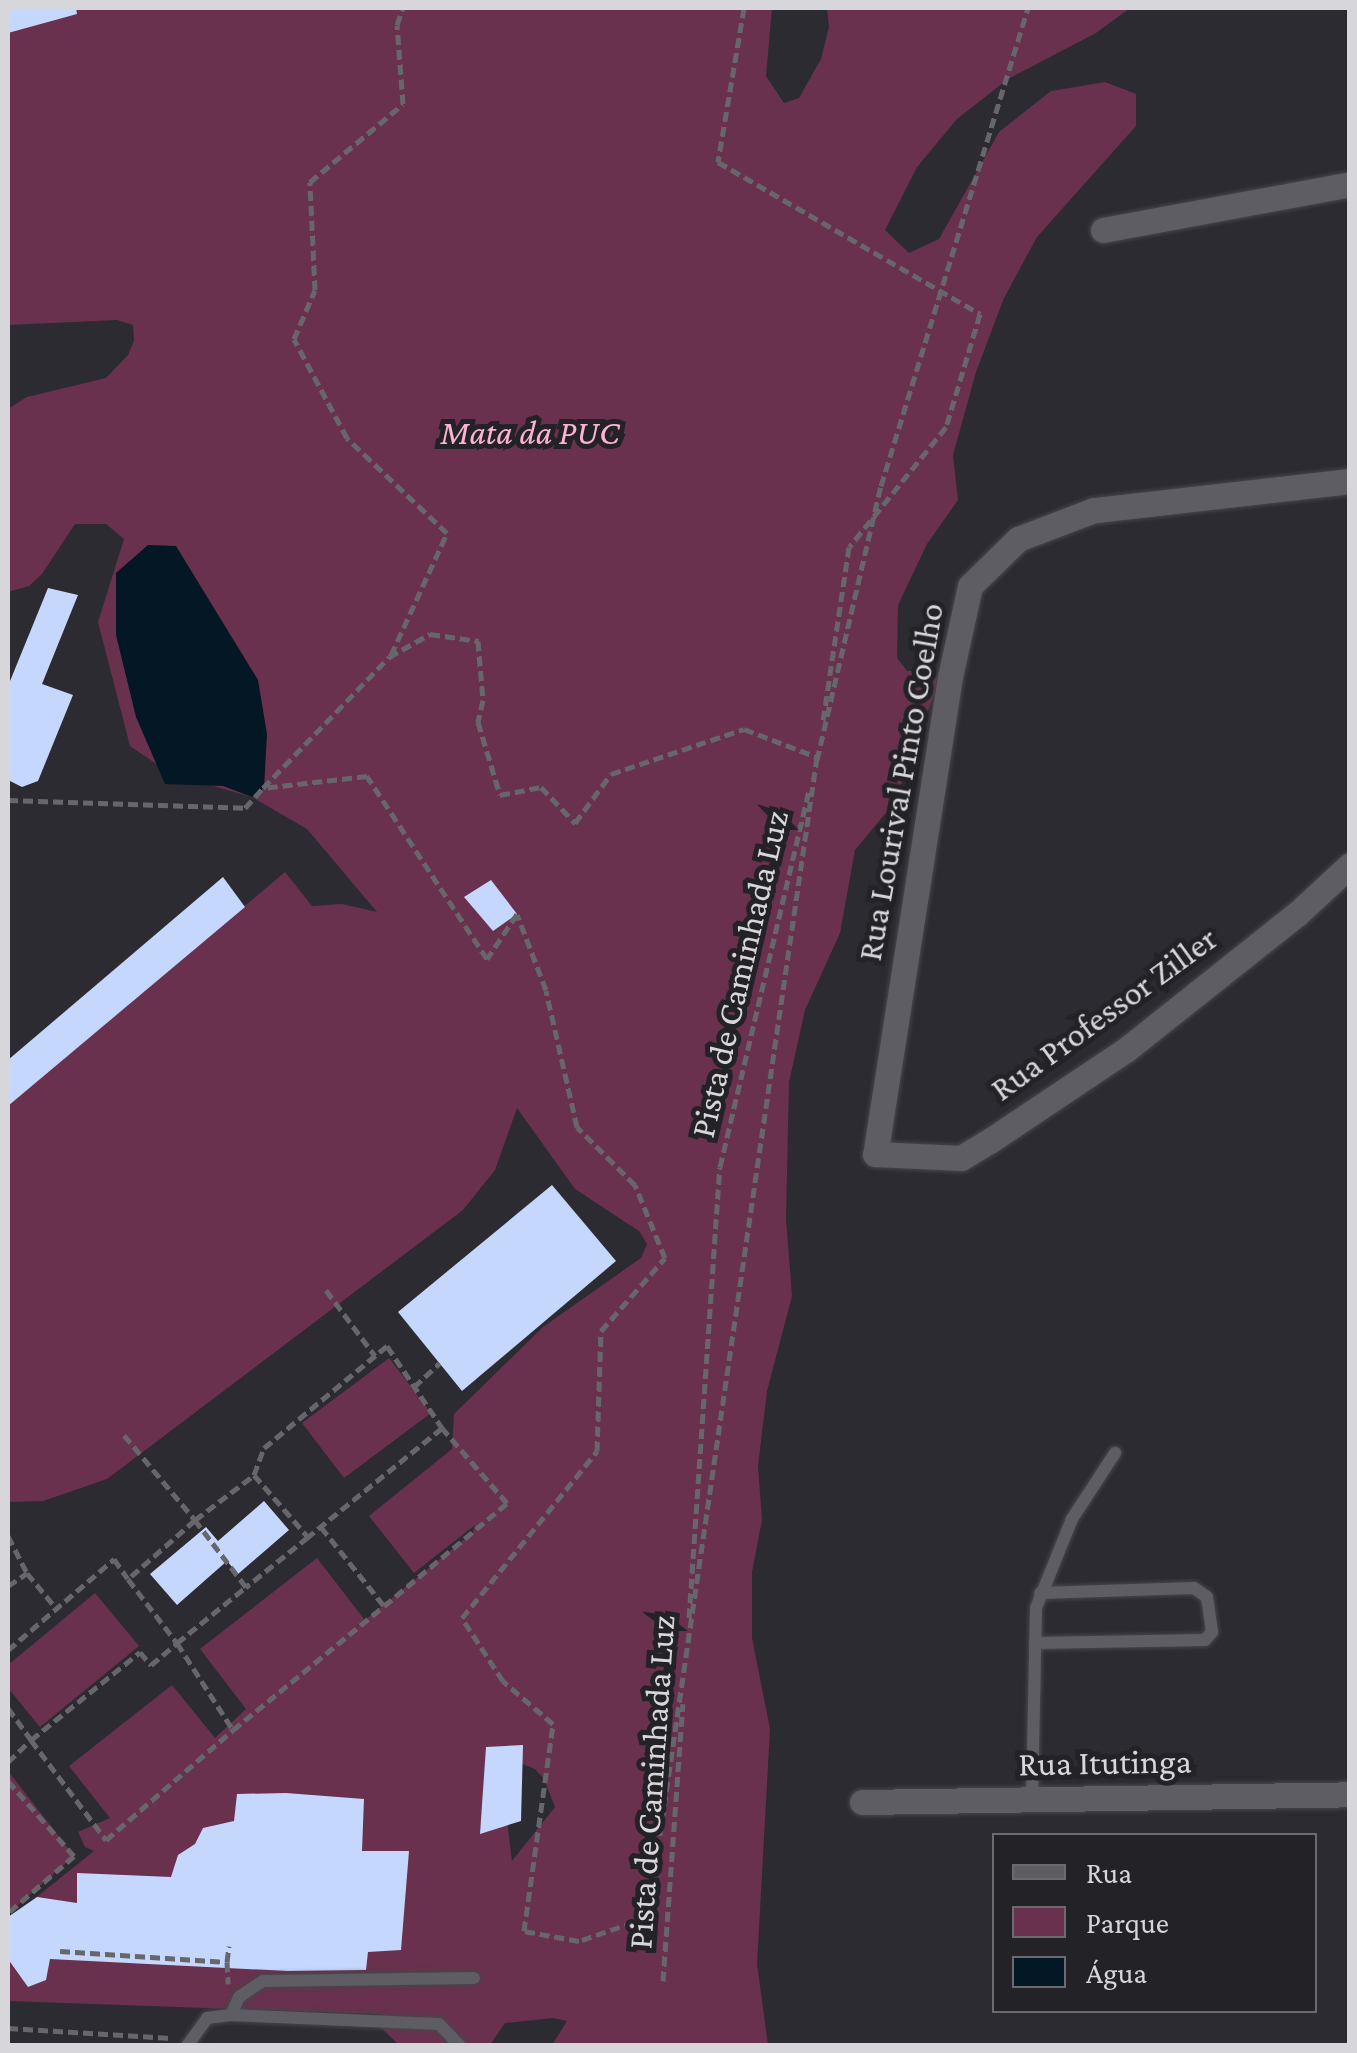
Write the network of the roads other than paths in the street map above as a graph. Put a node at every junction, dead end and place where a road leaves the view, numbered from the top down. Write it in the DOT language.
graph roads {
  1 [pos="1350,184"];
  2 [pos="1103,230"];
  3 [pos="1350,481"];
  4 [pos="1350,865"];
  5 [pos="875,1154"];
  6 [pos="1115,1453"];
  7 [pos="1040,1593"];
  8 [pos="1035,1643"];
  9 [pos="1350,1794"];
  10 [pos="1032,1799"];
  11 [pos="862,1802"];
  12 [pos="474,1978"];
  13 [pos="231,2015"];
  14 [pos="190,2040"];
  15 [pos="460,2046"];
  1 -- 2 [label="street"];
  3 -- 5 [label="street, Rua Lourival Pinto Coelho"];
  4 -- 5 [label="street, Rua Professor Ziller"];
  6 -- 7 [label="lane"];
  7 -- 8 [label="lane"];
  7 -- 8 [label="lane"];
  8 -- 10 [label="lane"];
  9 -- 10 [label="street, Rua Itutinga"];
  10 -- 11 [label="street, Rua Itutinga"];
  12 -- 13 [label="lane"];
  13 -- 14 [label="lane"];
  13 -- 15 [label="lane"];
}
